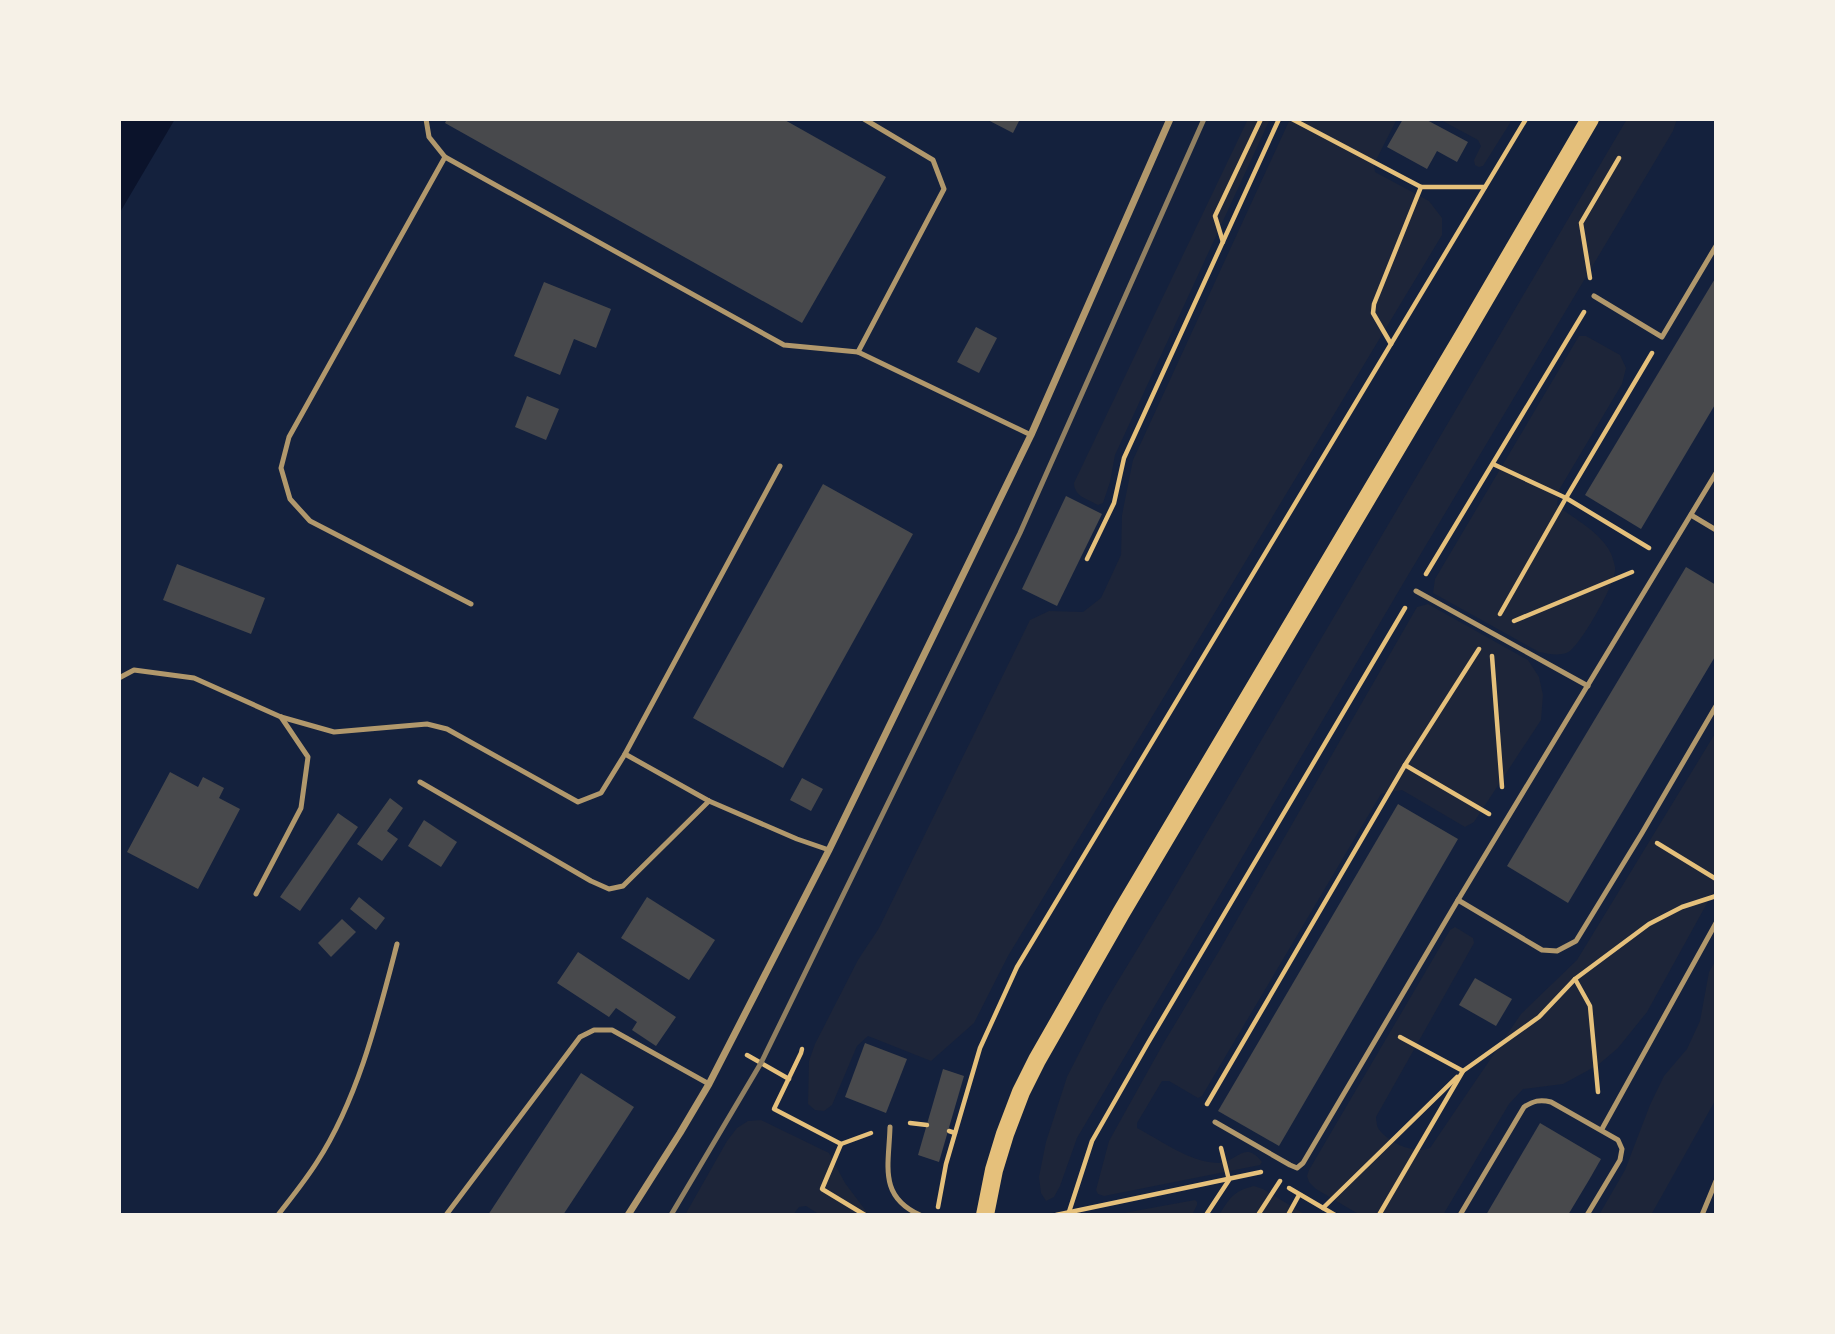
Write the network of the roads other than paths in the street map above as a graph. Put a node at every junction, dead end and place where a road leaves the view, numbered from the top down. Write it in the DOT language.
graph roads {
  1 [pos="426,119"];
  2 [pos="864,119"];
  3 [pos="1170,119"];
  4 [pos="1590,119"];
  5 [pos="445,158"];
  6 [pos="1716,246"];
  7 [pos="1594,296"];
  8 [pos="858,352"];
  9 [pos="1031,435"];
  10 [pos="780,466"];
  11 [pos="1716,473"];
  12 [pos="1691,515"];
  13 [pos="1716,530"];
  14 [pos="1416,591"];
  15 [pos="471,604"];
  16 [pos="119,678"];
  17 [pos="1588,686"];
  18 [pos="1716,706"];
  19 [pos="281,718"];
  20 [pos="625,754"];
  21 [pos="421,782"];
  22 [pos="709,801"];
  23 [pos="829,850"];
  24 [pos="256,894"];
  25 [pos="1458,900"];
  26 [pos="1716,923"];
  27 [pos="397,944"];
  28 [pos="709,1084"];
  29 [pos="1215,1122"];
  30 [pos="890,1127"];
  31 [pos="1602,1129"];
  32 [pos="1716,1181"];
  33 [pos="278,1215"];
  34 [pos="446,1215"];
  35 [pos="628,1215"];
  36 [pos="920,1215"];
  37 [pos="985,1215"];
  38 [pos="1460,1215"];
  39 [pos="1587,1215"];
  40 [pos="1702,1215"];
  1 -- 5 [label="lane"];
  2 -- 8 [label="lane"];
  3 -- 9 [label="street"];
  4 -- 37 [label="main road"];
  5 -- 8 [label="lane"];
  5 -- 15 [label="lane"];
  6 -- 7 [label="lane"];
  8 -- 9 [label="lane"];
  9 -- 23 [label="street"];
  10 -- 20 [label="lane"];
  11 -- 12 [label="lane"];
  12 -- 13 [label="lane"];
  12 -- 17 [label="lane"];
  14 -- 17 [label="lane"];
  16 -- 19 [label="lane"];
  17 -- 25 [label="lane"];
  18 -- 25 [label="lane"];
  19 -- 20 [label="lane"];
  19 -- 24 [label="lane"];
  20 -- 22 [label="lane"];
  21 -- 22 [label="lane"];
  22 -- 23 [label="lane"];
  23 -- 28 [label="street"];
  25 -- 29 [label="lane"];
  26 -- 31 [label="lane"];
  27 -- 33 [label="lane"];
  28 -- 34 [label="lane"];
  28 -- 35 [label="street"];
  30 -- 36 [label="lane"];
  31 -- 38 [label="lane"];
  31 -- 39 [label="lane"];
  32 -- 40 [label="lane"];
}
